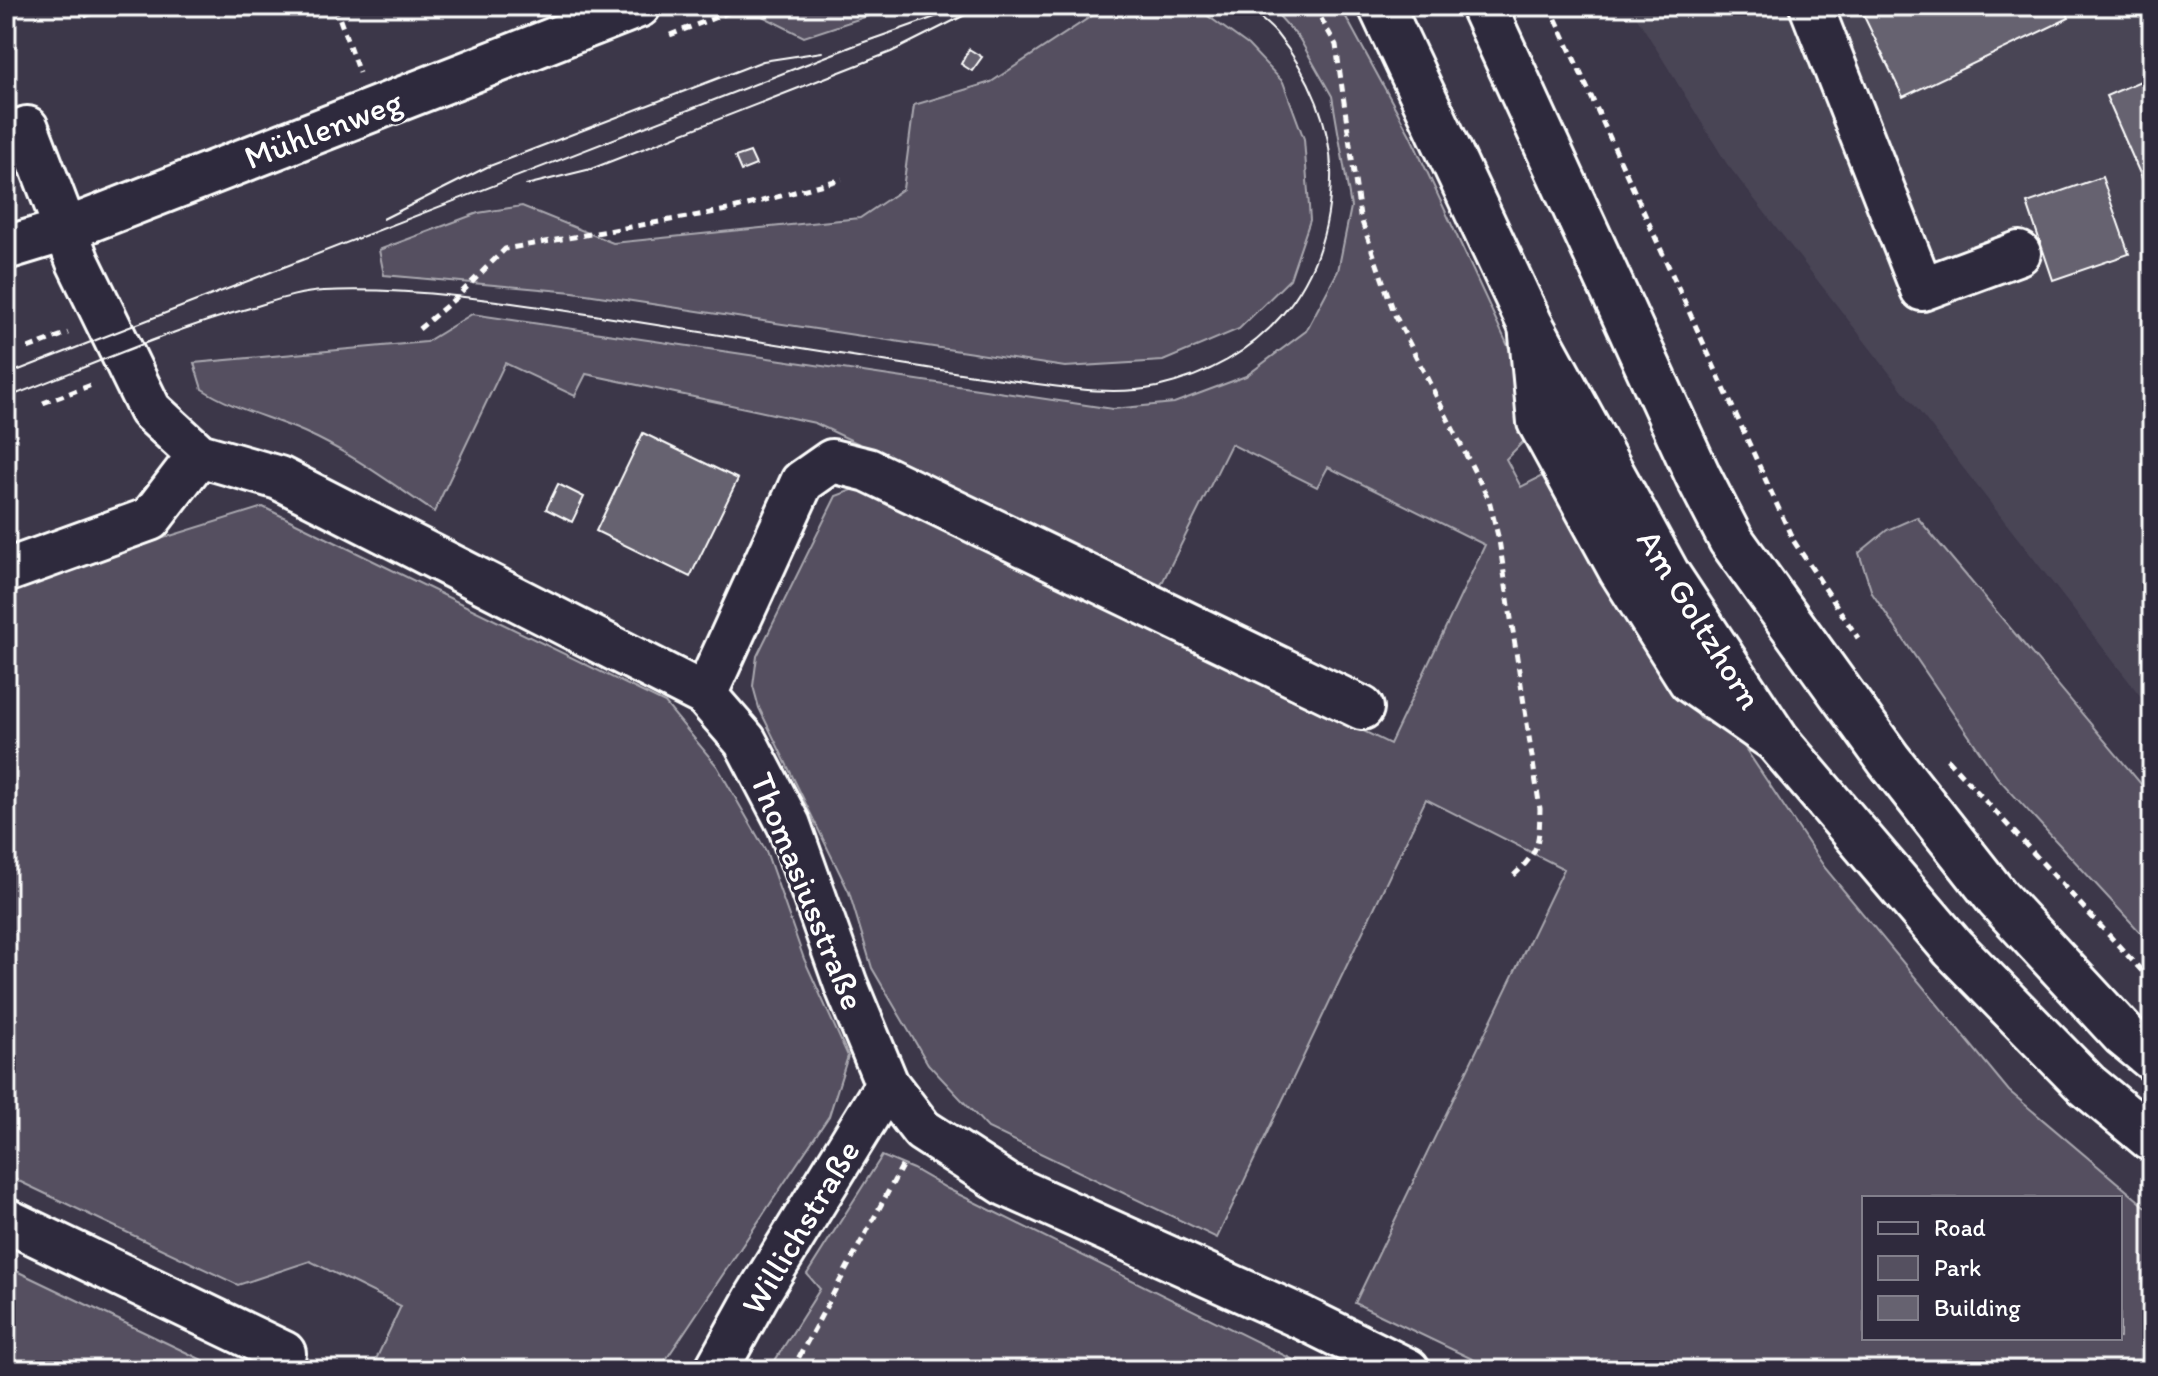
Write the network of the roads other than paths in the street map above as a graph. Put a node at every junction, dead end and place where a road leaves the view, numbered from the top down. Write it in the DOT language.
graph roads {
  1 [pos="639,6"];
  2 [pos="1381,6"];
  3 [pos="1483,6"];
  4 [pos="1811,6"];
  5 [pos="6,136"];
  6 [pos="65,230"];
  7 [pos="6,248"];
  8 [pos="2019,253"];
  9 [pos="199,455"];
  10 [pos="6,571"];
  11 [pos="705,695"];
  12 [pos="1362,708"];
  13 [pos="2152,1058"];
  14 [pos="887,1084"];
  15 [pos="2152,1139"];
  16 [pos="6,1220"];
  17 [pos="284,1353"];
  18 [pos="716,1370"];
  19 [pos="1408,1370"];
  1 -- 6 [label="street, Mühlenweg"];
  2 -- 15 [label="main road, Am Goltzhorn"];
  3 -- 13 [label="main road, Am Goltzhorn"];
  4 -- 8 [label="street"];
  5 -- 6 [label="street, Thomasiusstraße"];
  6 -- 7 [label="street, Mühlenweg"];
  6 -- 9 [label="street, Thomasiusstraße"];
  9 -- 10 [label="street"];
  9 -- 11 [label="street, Thomasiusstraße"];
  11 -- 12 [label="street"];
  11 -- 14 [label="street, Thomasiusstraße"];
  14 -- 18 [label="street, Willichstraße"];
  14 -- 19 [label="street, Thomasiusstraße"];
  16 -- 17 [label="street"];
}
